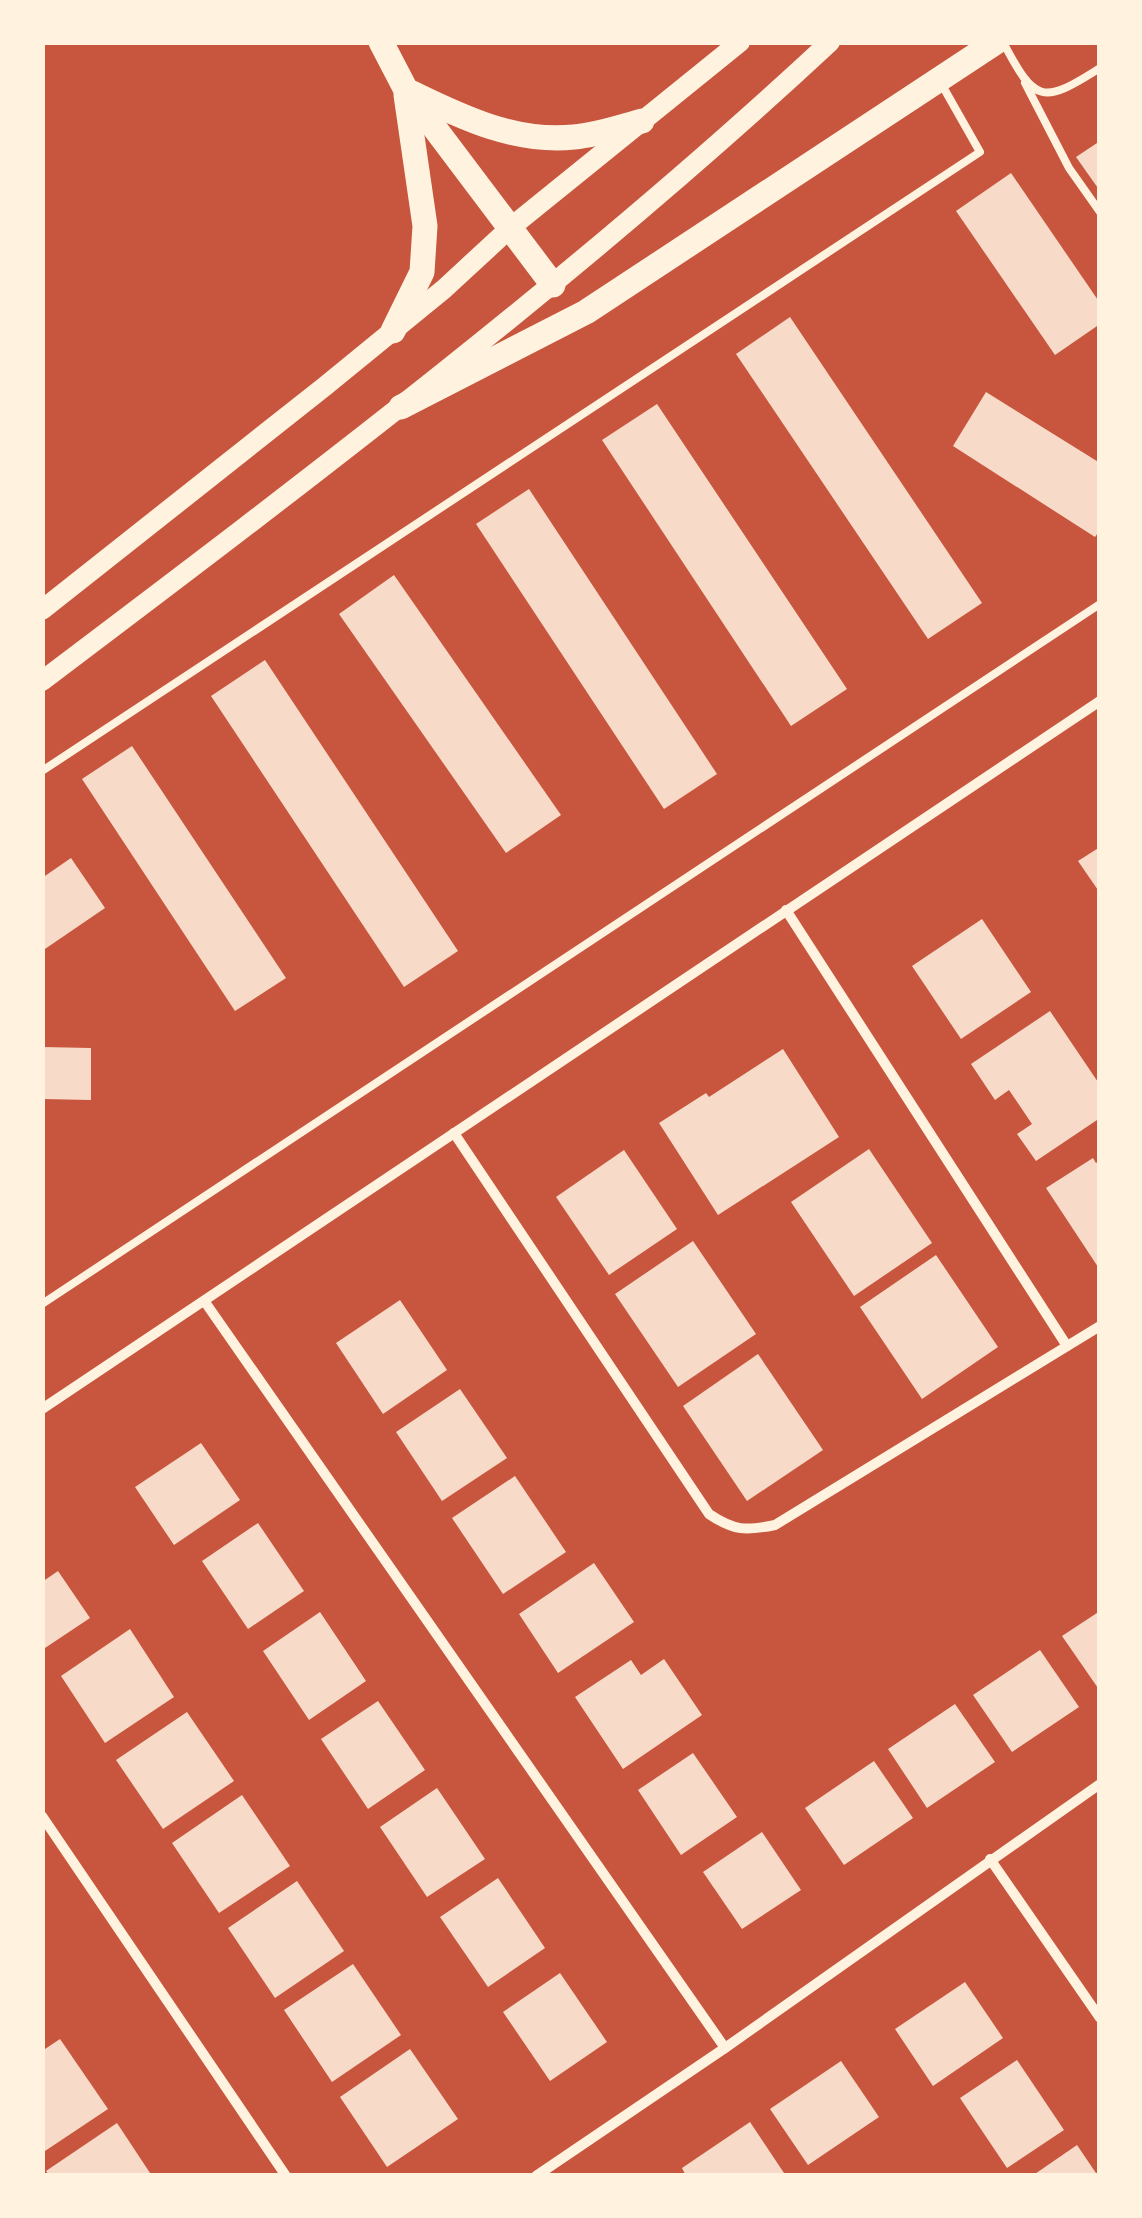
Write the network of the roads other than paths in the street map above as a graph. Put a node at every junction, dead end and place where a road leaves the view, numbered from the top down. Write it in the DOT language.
graph roads {
  1 [pos="381,42"];
  2 [pos="740,42"];
  3 [pos="830,42"];
  4 [pos="1000,42"];
  5 [pos="1100,68"];
  6 [pos="939,80"];
  7 [pos="1024,83"];
  8 [pos="406,90"];
  9 [pos="642,121"];
  10 [pos="1100,212"];
  11 [pos="510,228"];
  12 [pos="553,285"];
  13 [pos="394,331"];
  14 [pos="401,407"];
  15 [pos="1100,604"];
  16 [pos="42,610"];
  17 [pos="42,681"];
  18 [pos="1100,701"];
  19 [pos="42,771"];
  20 [pos="786,910"];
  21 [pos="454,1133"];
  22 [pos="205,1302"];
  23 [pos="42,1304"];
  24 [pos="1100,1326"];
  25 [pos="1067,1346"];
  26 [pos="42,1409"];
  27 [pos="1100,1784"];
  28 [pos="42,1816"];
  29 [pos="990,1860"];
  30 [pos="1100,2018"];
  31 [pos="725,2048"];
  32 [pos="286,2176"];
  33 [pos="536,2176"];
  1 -- 8 [label="main road"];
  2 -- 9 [label="main road"];
  3 -- 12 [label="main road"];
  4 -- 6 [label="main road"];
  4 -- 7 [label="lane"];
  5 -- 7 [label="lane"];
  6 -- 14 [label="main road"];
  6 -- 19 [label="lane"];
  7 -- 10 [label="lane"];
  8 -- 9 [label="main road"];
  8 -- 11 [label="main road"];
  8 -- 13 [label="main road"];
  9 -- 11 [label="main road"];
  11 -- 12 [label="main road"];
  11 -- 13 [label="main road"];
  12 -- 14 [label="main road"];
  13 -- 16 [label="main road"];
  14 -- 17 [label="main road"];
  15 -- 23 [label="lane"];
  18 -- 20 [label="street"];
  20 -- 21 [label="street"];
  20 -- 25 [label="street"];
  21 -- 22 [label="street"];
  21 -- 25 [label="street"];
  22 -- 26 [label="street"];
  22 -- 31 [label="street"];
  24 -- 25 [label="street"];
  27 -- 29 [label="street"];
  28 -- 32 [label="street"];
  29 -- 30 [label="street"];
  29 -- 31 [label="street"];
  31 -- 33 [label="street"];
}
